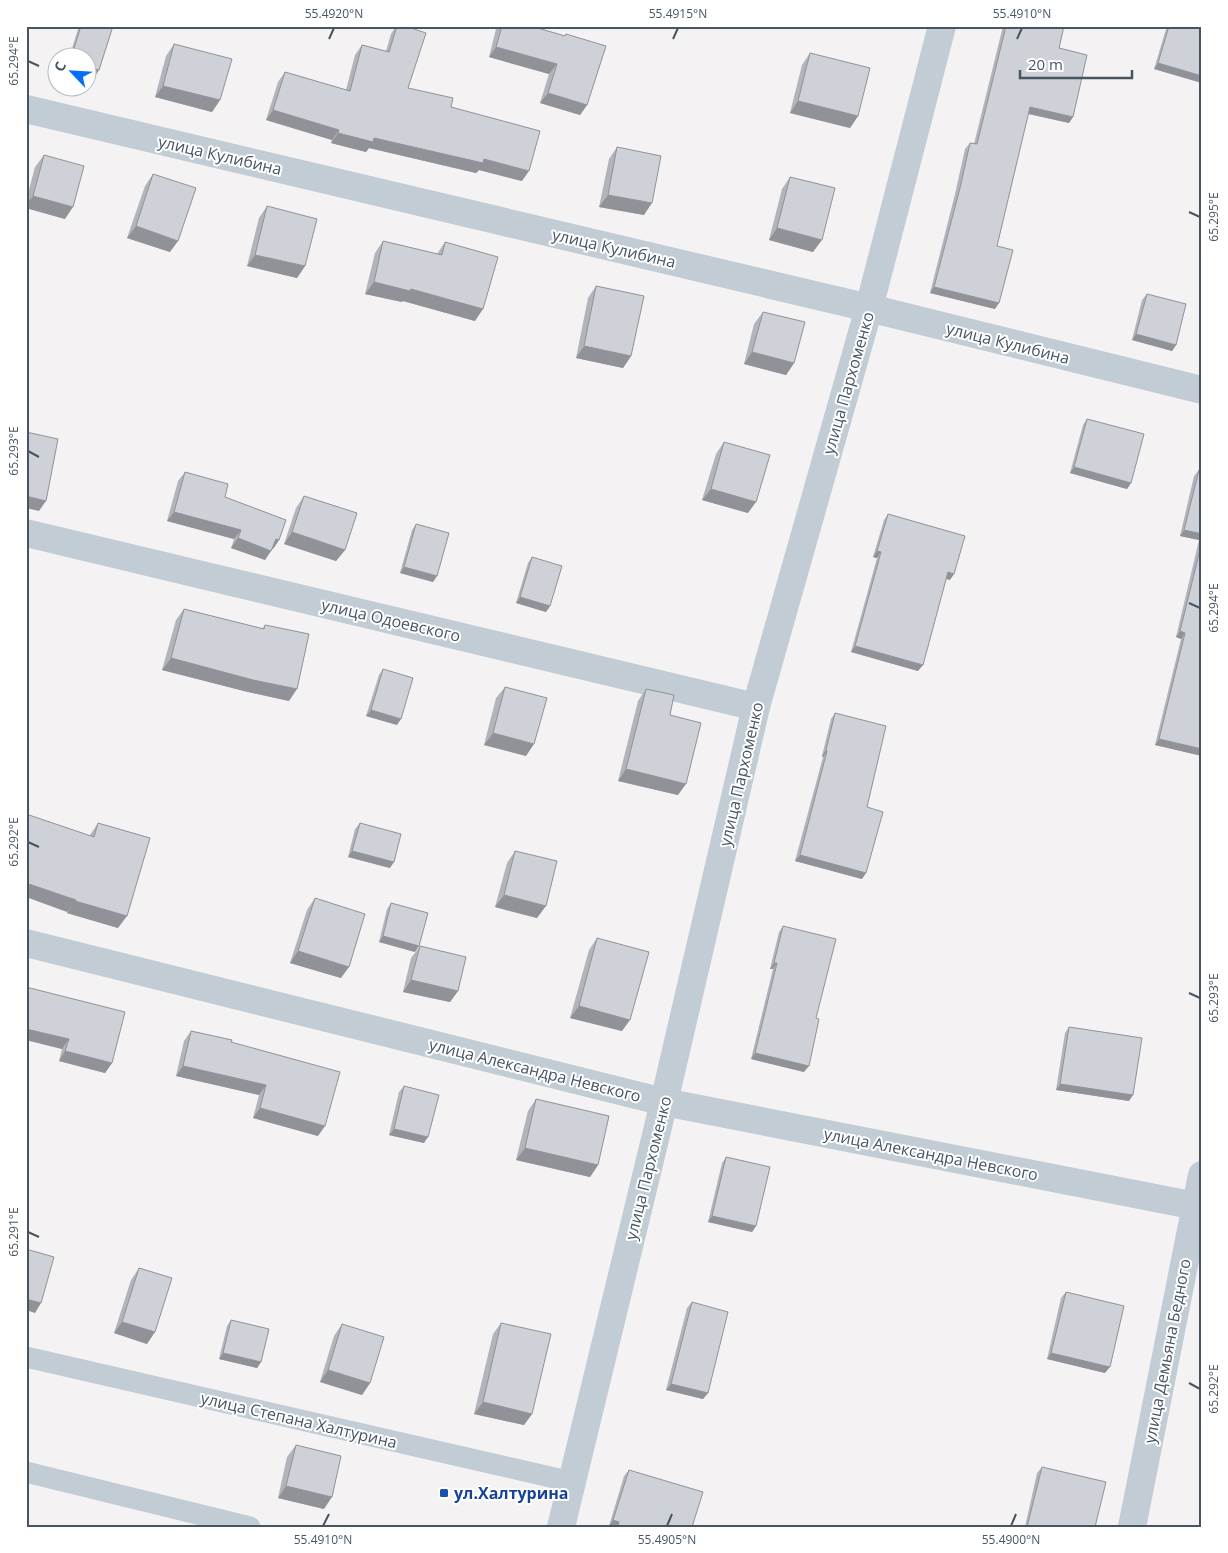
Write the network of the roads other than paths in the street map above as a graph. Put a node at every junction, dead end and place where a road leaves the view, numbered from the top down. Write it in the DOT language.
graph roads {
  1 [pos="942,26"];
  2 [pos="26,109"];
  3 [pos="869,308"];
  4 [pos="1202,390"];
  5 [pos="26,533"];
  6 [pos="756,707"];
  7 [pos="26,943"];
  8 [pos="664,1102"];
  9 [pos="1202,1175"];
  10 [pos="1196,1206"];
  11 [pos="26,1358"];
  12 [pos="26,1472"];
  13 [pos="572,1482"];
  14 [pos="250,1527"];
  15 [pos="561,1527"];
  16 [pos="1132,1527"];
  1 -- 3 [label="street, улица Пархоменко"];
  2 -- 3 [label="street, улица Кулибина"];
  3 -- 4 [label="street, улица Кулибина"];
  3 -- 6 [label="street, улица Пархоменко"];
  5 -- 6 [label="street, улица Одоевского"];
  6 -- 8 [label="street, улица Пархоменко"];
  7 -- 8 [label="street, улица Александра Невского"];
  8 -- 10 [label="street, улица Александра Невского"];
  8 -- 13 [label="street, улица Пархоменко"];
  9 -- 10 [label="street, улица Демьяна Бедного"];
  10 -- 16 [label="street, улица Демьяна Бедного"];
  11 -- 13 [label="lane, улица Степана Халтурина"];
  12 -- 14 [label="lane"];
  13 -- 15 [label="street, улица Пархоменко"];
}
